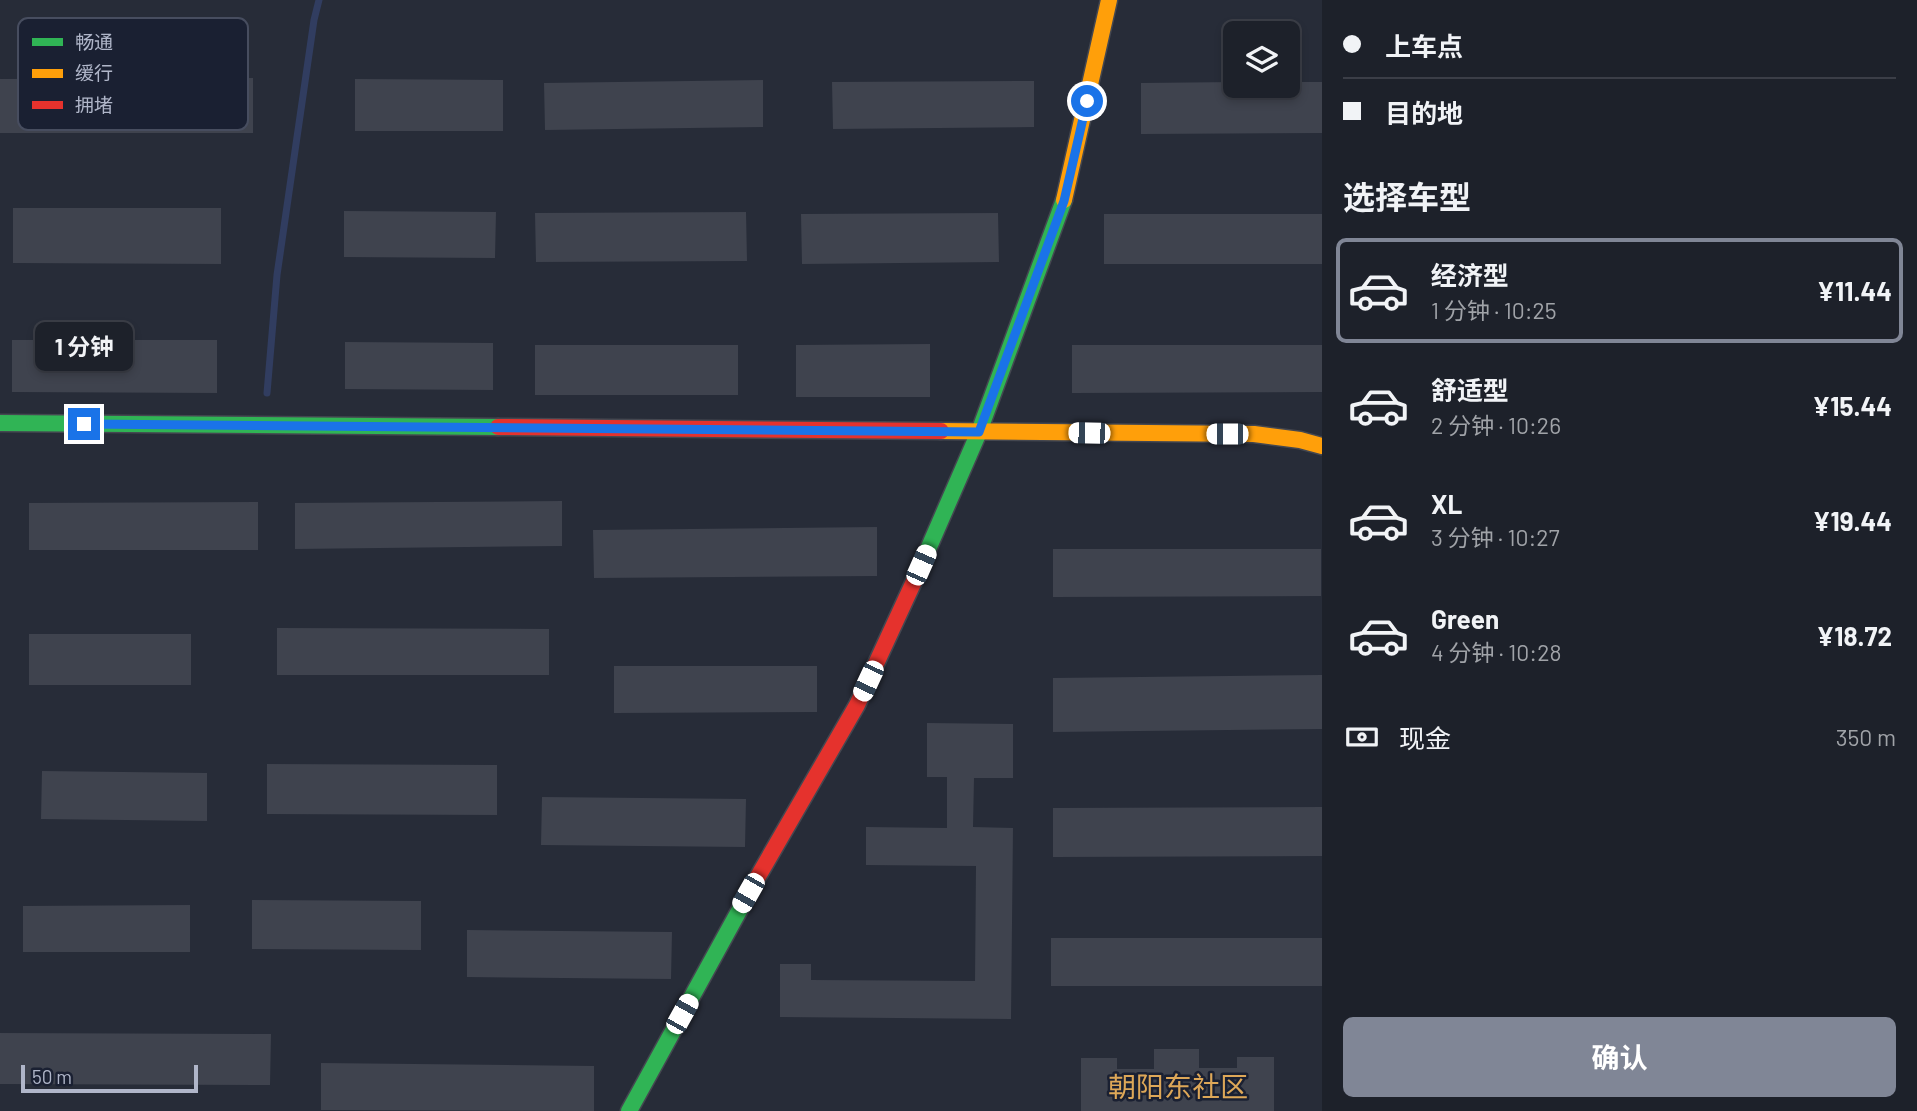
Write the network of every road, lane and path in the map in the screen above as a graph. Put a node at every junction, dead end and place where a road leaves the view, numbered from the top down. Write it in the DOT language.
graph roads {
  1 [pos="1109,0"];
  2 [pos="0,423"];
  3 [pos="979,432"];
  4 [pos="1322,446"];
  5 [pos="629,1111"];
  1 -- 3 [label="street"];
  2 -- 3 [label="street"];
  3 -- 4 [label="street"];
  3 -- 5 [label="street"];
}
